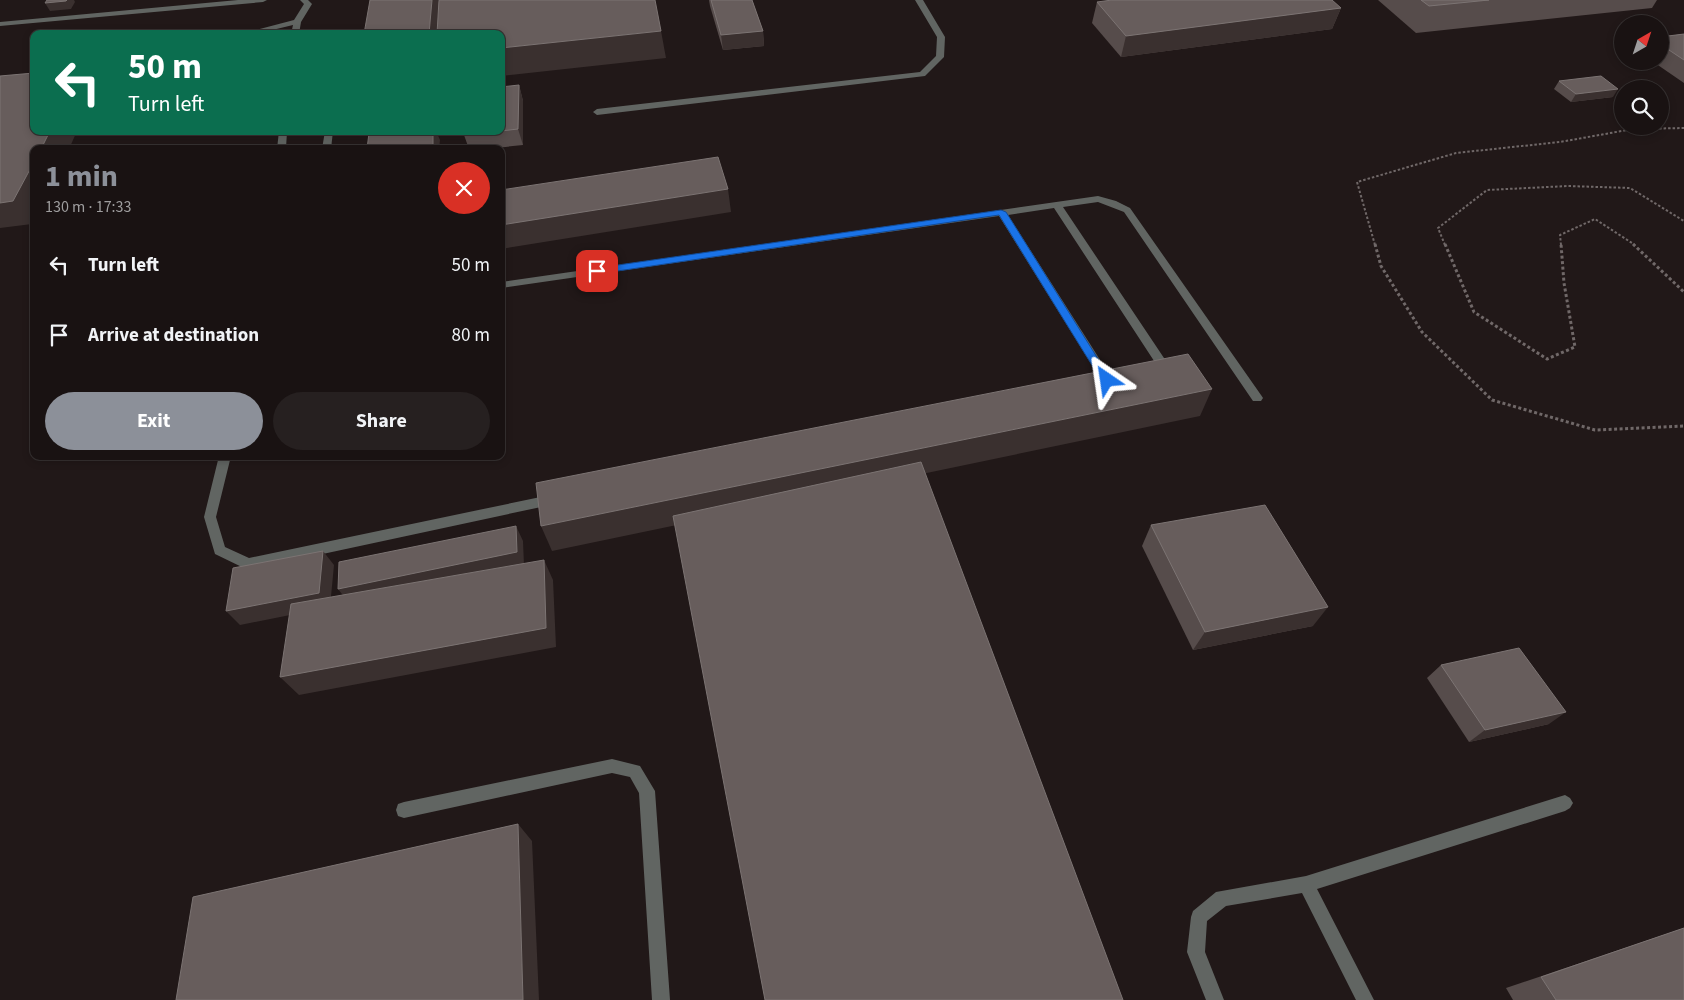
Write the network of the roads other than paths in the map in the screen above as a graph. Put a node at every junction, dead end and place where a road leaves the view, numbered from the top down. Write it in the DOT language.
graph roads {
  1 [pos="263,0"];
  2 [pos="304,0"];
  3 [pos="918,0"];
  4 [pos="297,22"];
  5 [pos="0,24"];
  6 [pos="262,30"];
  7 [pos="296,30"];
  8 [pos="597,112"];
  9 [pos="1056,204"];
  10 [pos="1001,212"];
  11 [pos="505,284"];
  12 [pos="1162,364"];
  13 [pos="1107,380"];
  14 [pos="1257,398"];
  15 [pos="225,460"];
  16 [pos="570,496"];
  17 [pos="1565,803"];
  18 [pos="404,810"];
  19 [pos="1306,884"];
  20 [pos="661,1000"];
  21 [pos="1215,1000"];
  22 [pos="1365,1000"];
  1 -- 5 [label="lane"];
  2 -- 4 [label="lane"];
  3 -- 8 [label="lane"];
  4 -- 6 [label="lane"];
  4 -- 7 [label="lane"];
  9 -- 10 [label="lane"];
  9 -- 12 [label="lane"];
  9 -- 14 [label="lane"];
  10 -- 11 [label="lane"];
  10 -- 13 [label="lane"];
  15 -- 16 [label="lane"];
  17 -- 19 [label="lane"];
  18 -- 20 [label="lane"];
  19 -- 21 [label="lane"];
  19 -- 22 [label="lane"];
}
